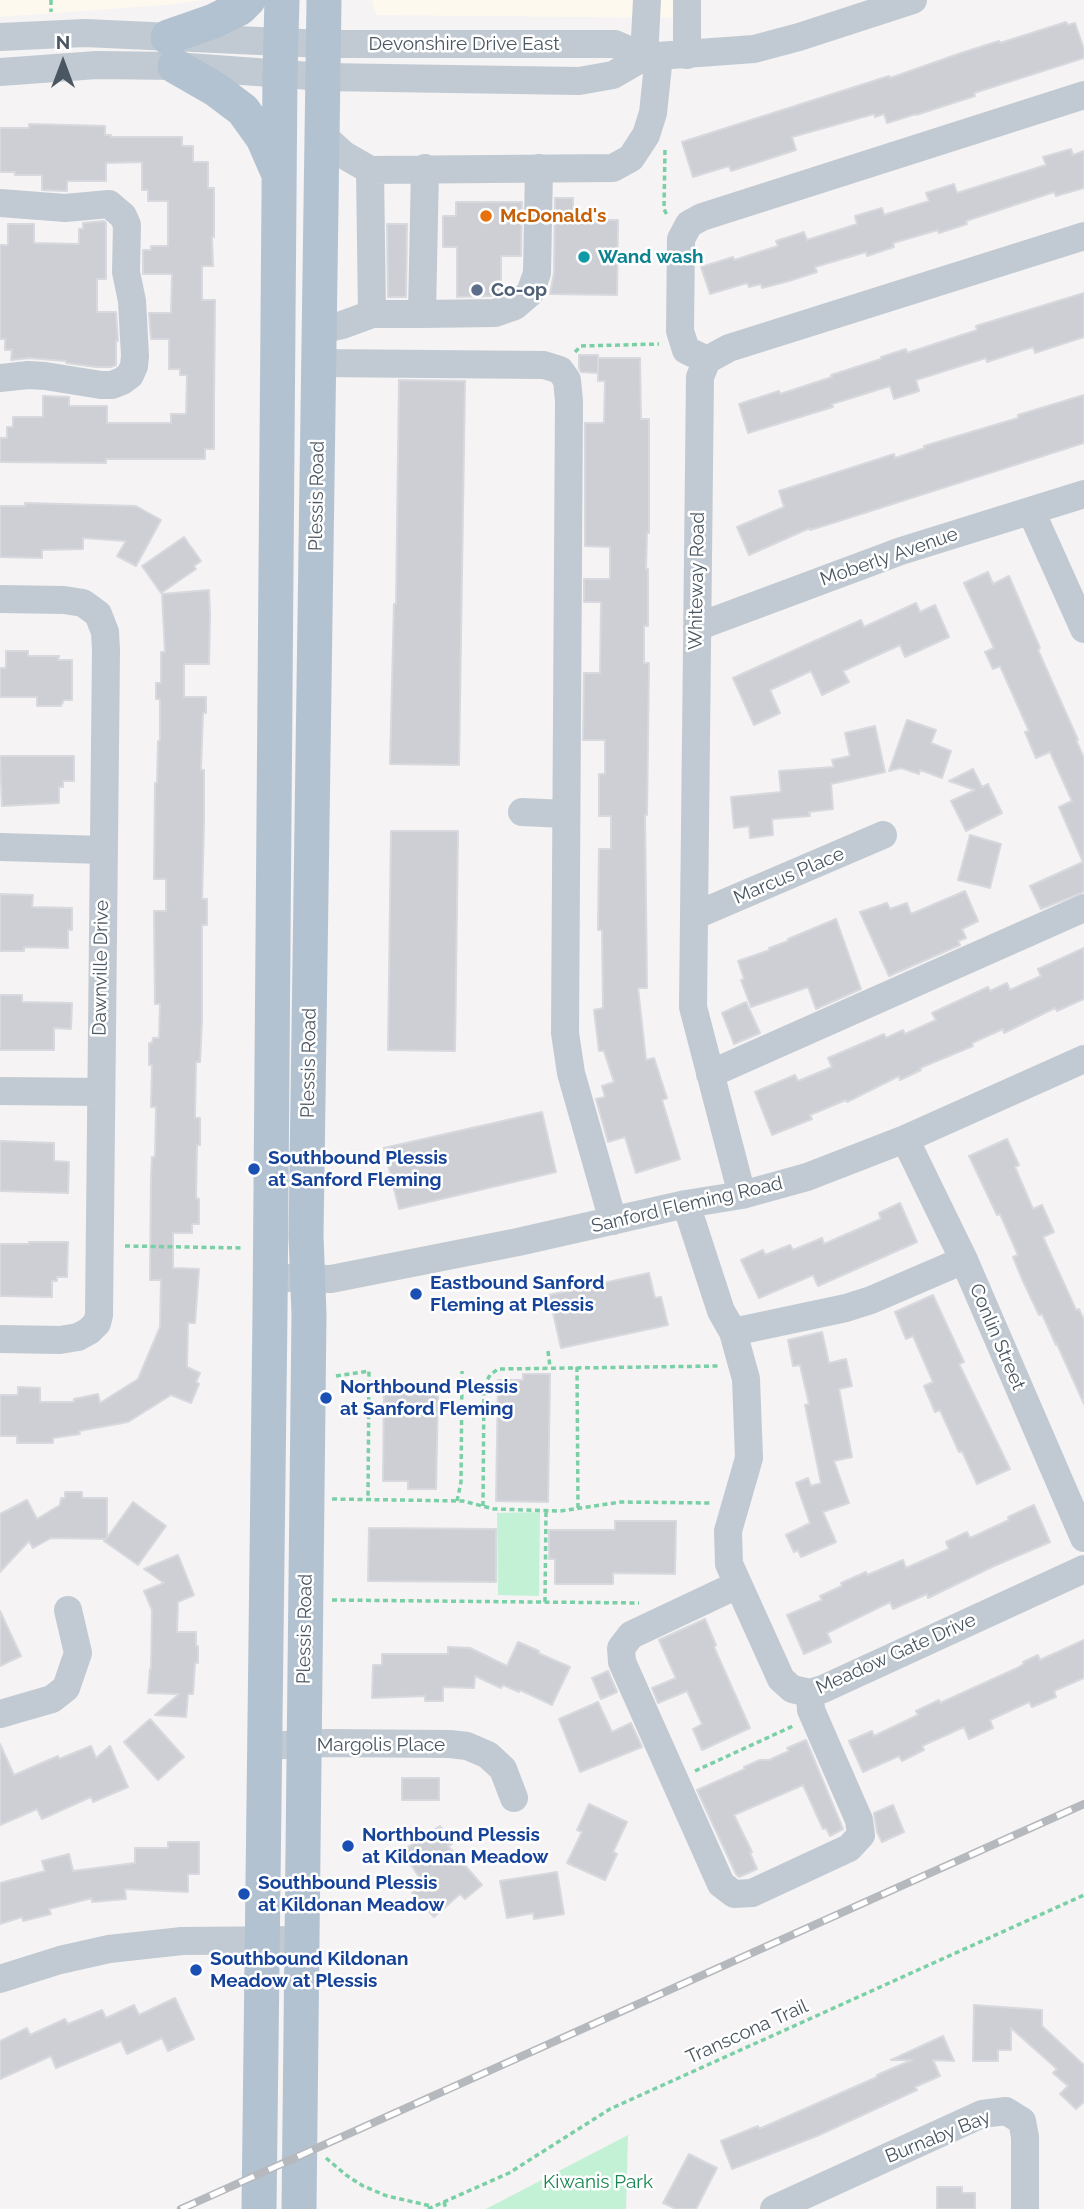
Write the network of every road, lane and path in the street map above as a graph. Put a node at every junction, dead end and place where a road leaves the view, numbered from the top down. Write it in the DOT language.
graph roads {
  1 [pos="248,0"];
  2 [pos="282,0"];
  3 [pos="324,0"];
  4 [pos="646,0"];
  5 [pos="687,0"];
  6 [pos="913,0"];
  7 [pos="0,37"];
  8 [pos="171,51"];
  9 [pos="687,55"];
  10 [pos="281,57"];
  11 [pos="652,57"];
  12 [pos="324,60"];
  13 [pos="0,72"];
  14 [pos="1084,95"];
  15 [pos="323,136"];
  16 [pos="666,141"];
  17 [pos="425,168"];
  18 [pos="539,168"];
  19 [pos="370,170"];
  20 [pos="279,175"];
  21 [pos="0,203"];
  22 [pos="673,218"];
  23 [pos="1084,236"];
  24 [pos="372,314"];
  25 [pos="422,314"];
  26 [pos="669,344"];
  27 [pos="319,346"];
  28 [pos="707,360"];
  29 [pos="560,370"];
  30 [pos="0,378"];
  31 [pos="1084,494"];
  32 [pos="1031,511"];
  33 [pos="0,599"];
  34 [pos="696,627"];
  35 [pos="1084,629"];
  36 [pos="522,812"];
  37 [pos="566,814"];
  38 [pos="883,835"];
  39 [pos="0,847"];
  40 [pos="103,850"];
  41 [pos="1084,908"];
  42 [pos="694,916"];
  43 [pos="1084,1059"];
  44 [pos="710,1074"];
  45 [pos="0,1091"];
  46 [pos="100,1092"];
  47 [pos="905,1139"];
  48 [pos="742,1195"];
  49 [pos="686,1204"];
  50 [pos="612,1221"];
  51 [pos="99,1246"];
  52 [pos="248,1248"];
  53 [pos="964,1260"];
  54 [pos="270,1277"];
  55 [pos="306,1279"];
  56 [pos="733,1332"];
  57 [pos="0,1339"];
  58 [pos="548,1351"];
  59 [pos="743,1366"];
  60 [pos="550,1367"];
  61 [pos="577,1367"];
  62 [pos="462,1371"];
  63 [pos="331,1377"];
  64 [pos="462,1386"];
  65 [pos="484,1387"];
  66 [pos="330,1499"];
  67 [pos="368,1499"];
  68 [pos="457,1501"];
  69 [pos="736,1503"];
  70 [pos="483,1506"];
  71 [pos="578,1509"];
  72 [pos="546,1511"];
  73 [pos="1084,1538"];
  74 [pos="1084,1569"];
  75 [pos="737,1585"];
  76 [pos="329,1600"];
  77 [pos="545,1602"];
  78 [pos="649,1603"];
  79 [pos="68,1610"];
  80 [pos="812,1705"];
  81 [pos="0,1714"];
  82 [pos="304,1745"];
  83 [pos="264,1746"];
  84 [pos="675,1780"];
  85 [pos="514,1798"];
  86 [pos="1084,1895"];
  87 [pos="261,1940"];
  88 [pos="302,1940"];
  89 [pos="0,1979"];
  90 [pos="323,2155"];
  91 [pos="444,2202"];
  92 [pos="431,2208"];
  93 [pos="259,2209"];
  94 [pos="299,2209"];
  95 [pos="446,2209"];
  96 [pos="774,2209"];
  97 [pos="1025,2209"];
  1 -- 8 [label="main road"];
  2 -- 10 [label="main road, Plessis Road"];
  3 -- 12 [label="main road, Plessis Road"];
  4 -- 11 [label="street"];
  5 -- 9 [label="street"];
  6 -- 9 [label="street, Devonshire Drive East"];
  7 -- 8 [label="street"];
  8 -- 10 [label="street, Devonshire Drive East"];
  8 -- 13 [label="street"];
  8 -- 20 [label="main road"];
  9 -- 11 [label="street, Devonshire Drive East"];
  10 -- 12 [label="street, Devonshire Drive East"];
  10 -- 20 [label="main road, Plessis Road"];
  11 -- 12 [label="street, Devonshire Drive East"];
  11 -- 12 [label="street, Devonshire Drive East"];
  11 -- 18 [label="street"];
  12 -- 15 [label="main road, Plessis Road"];
  14 -- 28 [label="street"];
  15 -- 19 [label="street"];
  15 -- 27 [label="main road, Plessis Road"];
  16 -- 22 [label="path"];
  17 -- 18 [label="street"];
  17 -- 19 [label="street"];
  17 -- 25 [label="street"];
  18 -- 25 [label="street"];
  19 -- 24 [label="street"];
  20 -- 54 [label="main road, Plessis Road"];
  21 -- 30 [label="street"];
  23 -- 28 [label="street"];
  24 -- 25 [label="street"];
  24 -- 27 [label="street"];
  26 -- 29 [label="path"];
  27 -- 29 [label="street"];
  27 -- 55 [label="main road, Plessis Road"];
  28 -- 34 [label="street, Whiteway Road"];
  29 -- 37 [label="street"];
  31 -- 32 [label="street, Moberly Avenue"];
  32 -- 34 [label="street, Moberly Avenue"];
  32 -- 35 [label="street"];
  33 -- 40 [label="street, Dawnville Drive"];
  34 -- 42 [label="street, Whiteway Road"];
  36 -- 37 [label="street"];
  37 -- 50 [label="street"];
  38 -- 42 [label="street, Marcus Place"];
  39 -- 40 [label="street"];
  40 -- 46 [label="street, Dawnville Drive"];
  41 -- 44 [label="street"];
  42 -- 44 [label="street, Whiteway Road"];
  43 -- 47 [label="street, Sanford Fleming Road"];
  44 -- 48 [label="street, Whiteway Road"];
  45 -- 46 [label="street"];
  46 -- 51 [label="street, Dawnville Drive"];
  47 -- 48 [label="street, Sanford Fleming Road"];
  47 -- 53 [label="street, Conlin Street"];
  48 -- 49 [label="street, Sanford Fleming Road"];
  49 -- 50 [label="street, Sanford Fleming Road"];
  49 -- 56 [label="street, Meadow Gate Drive"];
  50 -- 55 [label="street, Sanford Fleming Road"];
  51 -- 52 [label="path"];
  51 -- 57 [label="street, Dawnville Drive"];
  53 -- 56 [label="street"];
  53 -- 73 [label="street, Conlin Street"];
  54 -- 55 [label="street, Sanford Fleming Road"];
  54 -- 83 [label="main road, Plessis Road"];
  55 -- 82 [label="main road, Plessis Road"];
  56 -- 59 [label="street, Meadow Gate Drive"];
  58 -- 60 [label="path"];
  59 -- 61 [label="path"];
  59 -- 69 [label="street, Meadow Gate Drive"];
  60 -- 61 [label="path"];
  60 -- 65 [label="path"];
  61 -- 71 [label="path"];
  62 -- 64 [label="path"];
  63 -- 67 [label="path"];
  64 -- 65 [label="path"];
  64 -- 68 [label="path"];
  65 -- 70 [label="path"];
  66 -- 67 [label="path"];
  67 -- 68 [label="path"];
  68 -- 70 [label="path"];
  69 -- 71 [label="path"];
  69 -- 75 [label="street, Meadow Gate Drive"];
  70 -- 72 [label="path"];
  71 -- 72 [label="path"];
  72 -- 77 [label="path"];
  74 -- 80 [label="street, Meadow Gate Drive"];
  75 -- 80 [label="street, Meadow Gate Drive"];
  75 -- 84 [label="street"];
  76 -- 77 [label="path"];
  77 -- 78 [label="path"];
  79 -- 81 [label="street"];
  80 -- 84 [label="path"];
  80 -- 84 [label="street"];
  82 -- 83 [label="street, Margolis Place"];
  82 -- 85 [label="street, Margolis Place"];
  82 -- 88 [label="main road, Plessis Road"];
  83 -- 87 [label="main road, Plessis Road"];
  86 -- 91 [label="path, Transcona Trail"];
  87 -- 88 [label="street"];
  87 -- 89 [label="street"];
  87 -- 93 [label="main road, Plessis Road"];
  88 -- 94 [label="main road, Plessis Road"];
  90 -- 92 [label="path"];
  91 -- 92 [label="path, Transcona Trail"];
  91 -- 95 [label="path"];
  96 -- 97 [label="street, Burnaby Bay"];
}
